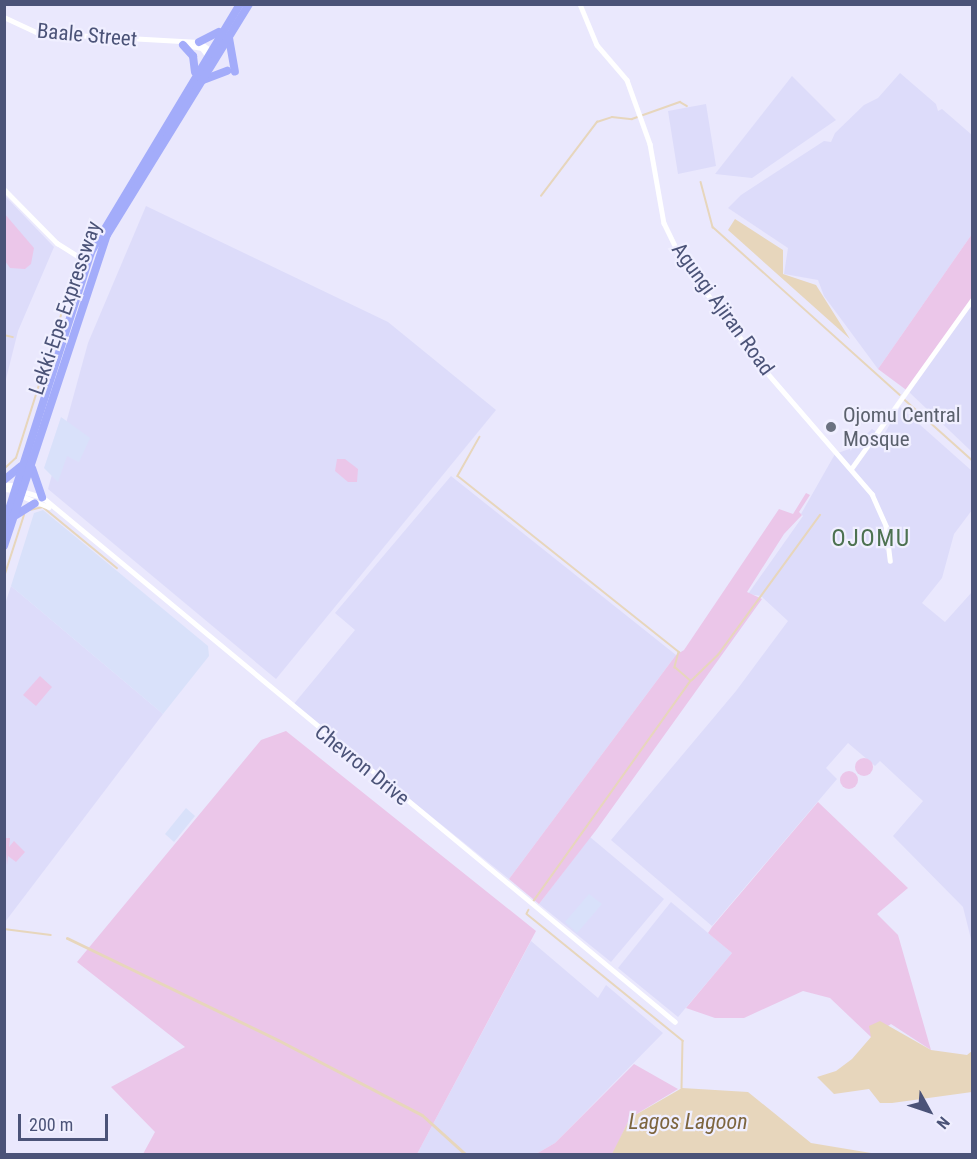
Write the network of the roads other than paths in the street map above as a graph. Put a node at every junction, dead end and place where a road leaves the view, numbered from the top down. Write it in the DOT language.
graph roads {
  1 [pos="240,4"];
  2 [pos="249,4"];
  3 [pos="580,4"];
  4 [pos="4,17"];
  5 [pos="230,20"];
  6 [pos="230,33"];
  7 [pos="173,42"];
  8 [pos="199,42"];
  9 [pos="183,45"];
  10 [pos="211,56"];
  11 [pos="193,87"];
  12 [pos="174,123"];
  13 [pos="4,187"];
  14 [pos="91,252"];
  15 [pos="85,269"];
  16 [pos="972,300"];
  17 [pos="37,421"];
  18 [pos="32,459"];
  19 [pos="23,463"];
  20 [pos="851,469"];
  21 [pos="4,480"];
  22 [pos="4,487"];
  23 [pos="18,491"];
  24 [pos="38,500"];
  25 [pos="4,502"];
  26 [pos="8,521"];
  27 [pos="5,543"];
  28 [pos="890,561"];
  29 [pos="675,1022"];
  1 -- 5 [label="highway, Lekki-Epe Expressway"];
  1 -- 10 [label="highway"];
  2 -- 6 [label="highway, Lekki-Epe Expressway"];
  3 -- 20 [label="street, Agungi Ajiran Road"];
  4 -- 7 [label="street, Baale Street"];
  5 -- 8 [label="highway"];
  5 -- 10 [label="highway, Lekki-Epe Expressway"];
  6 -- 10 [label="highway, Lekki-Epe Expressway"];
  6 -- 11 [label="highway"];
  7 -- 8 [label="street"];
  7 -- 9 [label="street"];
  8 -- 10 [label="street"];
  9 -- 10 [label="street"];
  9 -- 11 [label="highway"];
  10 -- 11 [label="highway, Lekki-Epe Expressway"];
  10 -- 12 [label="highway"];
  11 -- 12 [label="highway, Lekki-Epe Expressway"];
  11 -- 14 [label="highway, Lekki-Epe Expressway"];
  12 -- 18 [label="highway, Lekki-Epe Expressway"];
  13 -- 14 [label="street"];
  13 -- 15 [label="street"];
  14 -- 15 [label="highway, Lekki-Epe Expressway"];
  15 -- 17 [label="highway, Lekki-Epe Expressway"];
  16 -- 20 [label="street"];
  17 -- 19 [label="highway, Lekki-Epe Expressway"];
  17 -- 23 [label="highway"];
  18 -- 23 [label="highway, Lekki-Epe Expressway"];
  18 -- 24 [label="highway"];
  19 -- 21 [label="highway"];
  19 -- 23 [label="highway, Lekki-Epe Expressway"];
  20 -- 28 [label="street, Agungi Ajiran Road"];
  22 -- 23 [label="street"];
  23 -- 24 [label="main road, Chevron Drive"];
  23 -- 26 [label="highway, Lekki-Epe Expressway"];
  23 -- 27 [label="highway"];
  24 -- 26 [label="highway"];
  24 -- 29 [label="main road, Chevron Drive"];
  25 -- 26 [label="highway"];
  26 -- 27 [label="highway, Lekki-Epe Expressway"];
}
